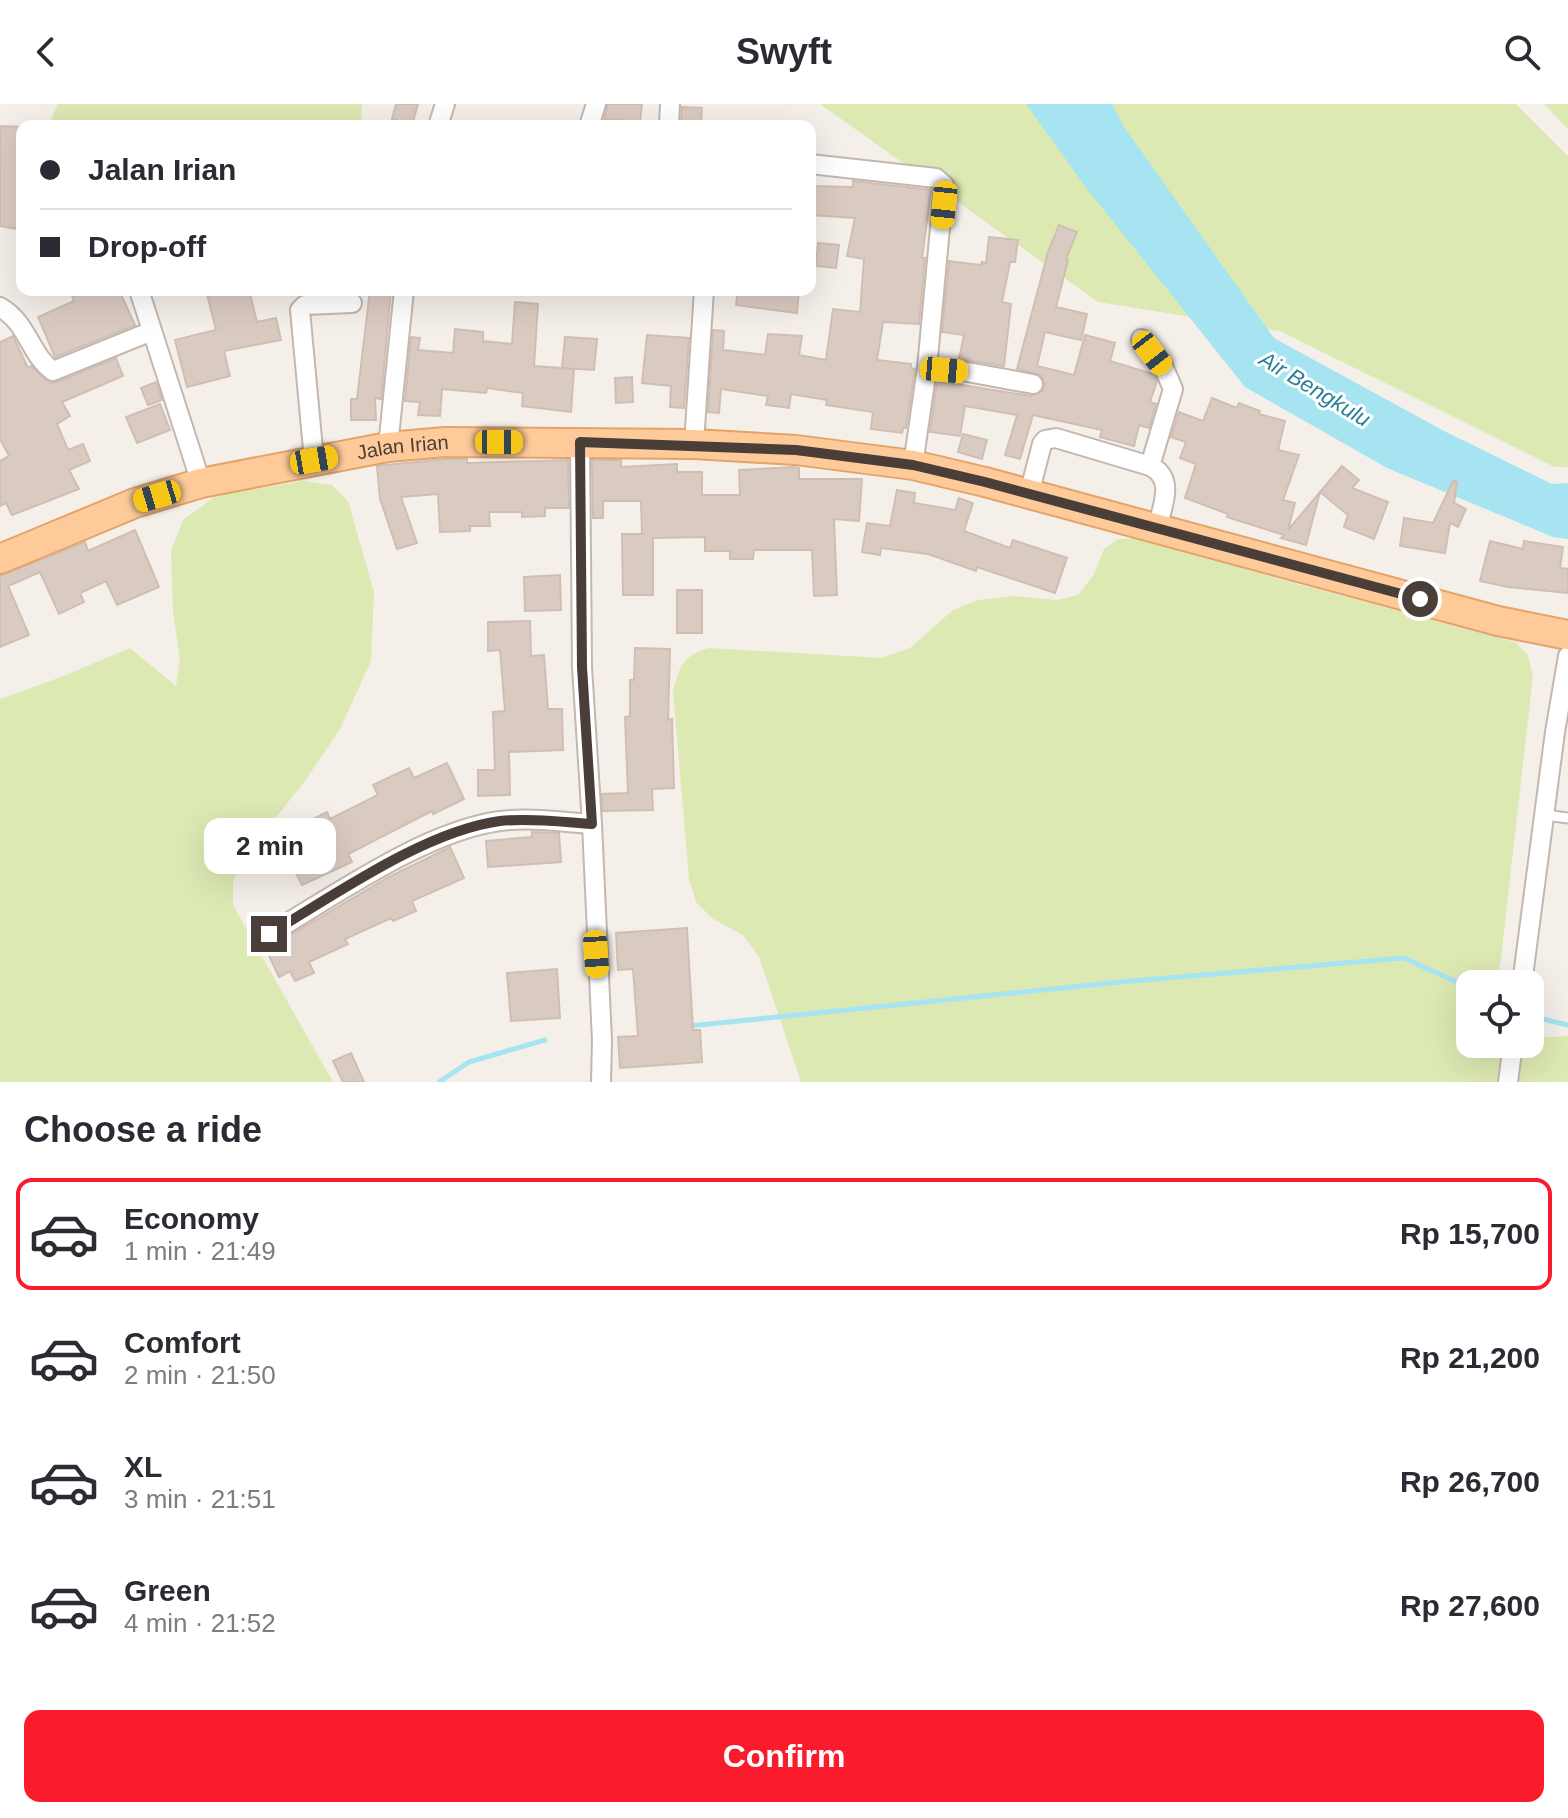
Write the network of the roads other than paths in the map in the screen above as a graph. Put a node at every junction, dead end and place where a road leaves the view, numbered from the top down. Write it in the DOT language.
graph roads {
  1 [pos="816,165"];
  2 [pos="141,296"];
  3 [pos="403,296"];
  4 [pos="704,296"];
  5 [pos="352,303"];
  6 [pos="0,307"];
  7 [pos="152,331"];
  8 [pos="1141,339"];
  9 [pos="927,368"];
  10 [pos="1033,384"];
  11 [pos="580,442"];
  12 [pos="694,444"];
  13 [pos="388,447"];
  14 [pos="314,460"];
  15 [pos="913,465"];
  16 [pos="1150,466"];
  17 [pos="201,483"];
  18 [pos="1029,494"];
  19 [pos="1157,528"];
  20 [pos="0,559"];
  21 [pos="1568,635"];
  22 [pos="1568,656"];
  23 [pos="1545,815"];
  24 [pos="1568,818"];
  25 [pos="592,824"];
  26 [pos="269,934"];
  27 [pos="1524,970"];
  28 [pos="1511,1058"];
  29 [pos="601,1082"];
  30 [pos="1508,1082"];
  1 -- 9 [label="street"];
  2 -- 7 [label="street"];
  3 -- 13 [label="street"];
  4 -- 12 [label="street"];
  5 -- 14 [label="street"];
  6 -- 7 [label="street"];
  7 -- 17 [label="street"];
  8 -- 16 [label="street"];
  9 -- 10 [label="street"];
  9 -- 15 [label="street"];
  11 -- 12 [label="main road, Jalan Irian"];
  11 -- 13 [label="main road, Jalan Irian"];
  11 -- 25 [label="street"];
  12 -- 15 [label="main road, Jalan Irian"];
  13 -- 14 [label="main road, Jalan Irian"];
  14 -- 17 [label="main road, Jalan Irian"];
  15 -- 18 [label="main road, Jalan Irian"];
  16 -- 18 [label="street"];
  16 -- 19 [label="street"];
  17 -- 20 [label="main road, Jalan Irian"];
  18 -- 19 [label="main road, Jalan Irian"];
  19 -- 21 [label="main road, Jalan Irian"];
  22 -- 23 [label="street"];
  23 -- 24 [label="lane"];
  23 -- 27 [label="street"];
  25 -- 26 [label="street"];
  25 -- 29 [label="street"];
  28 -- 30 [label="street"];
}
